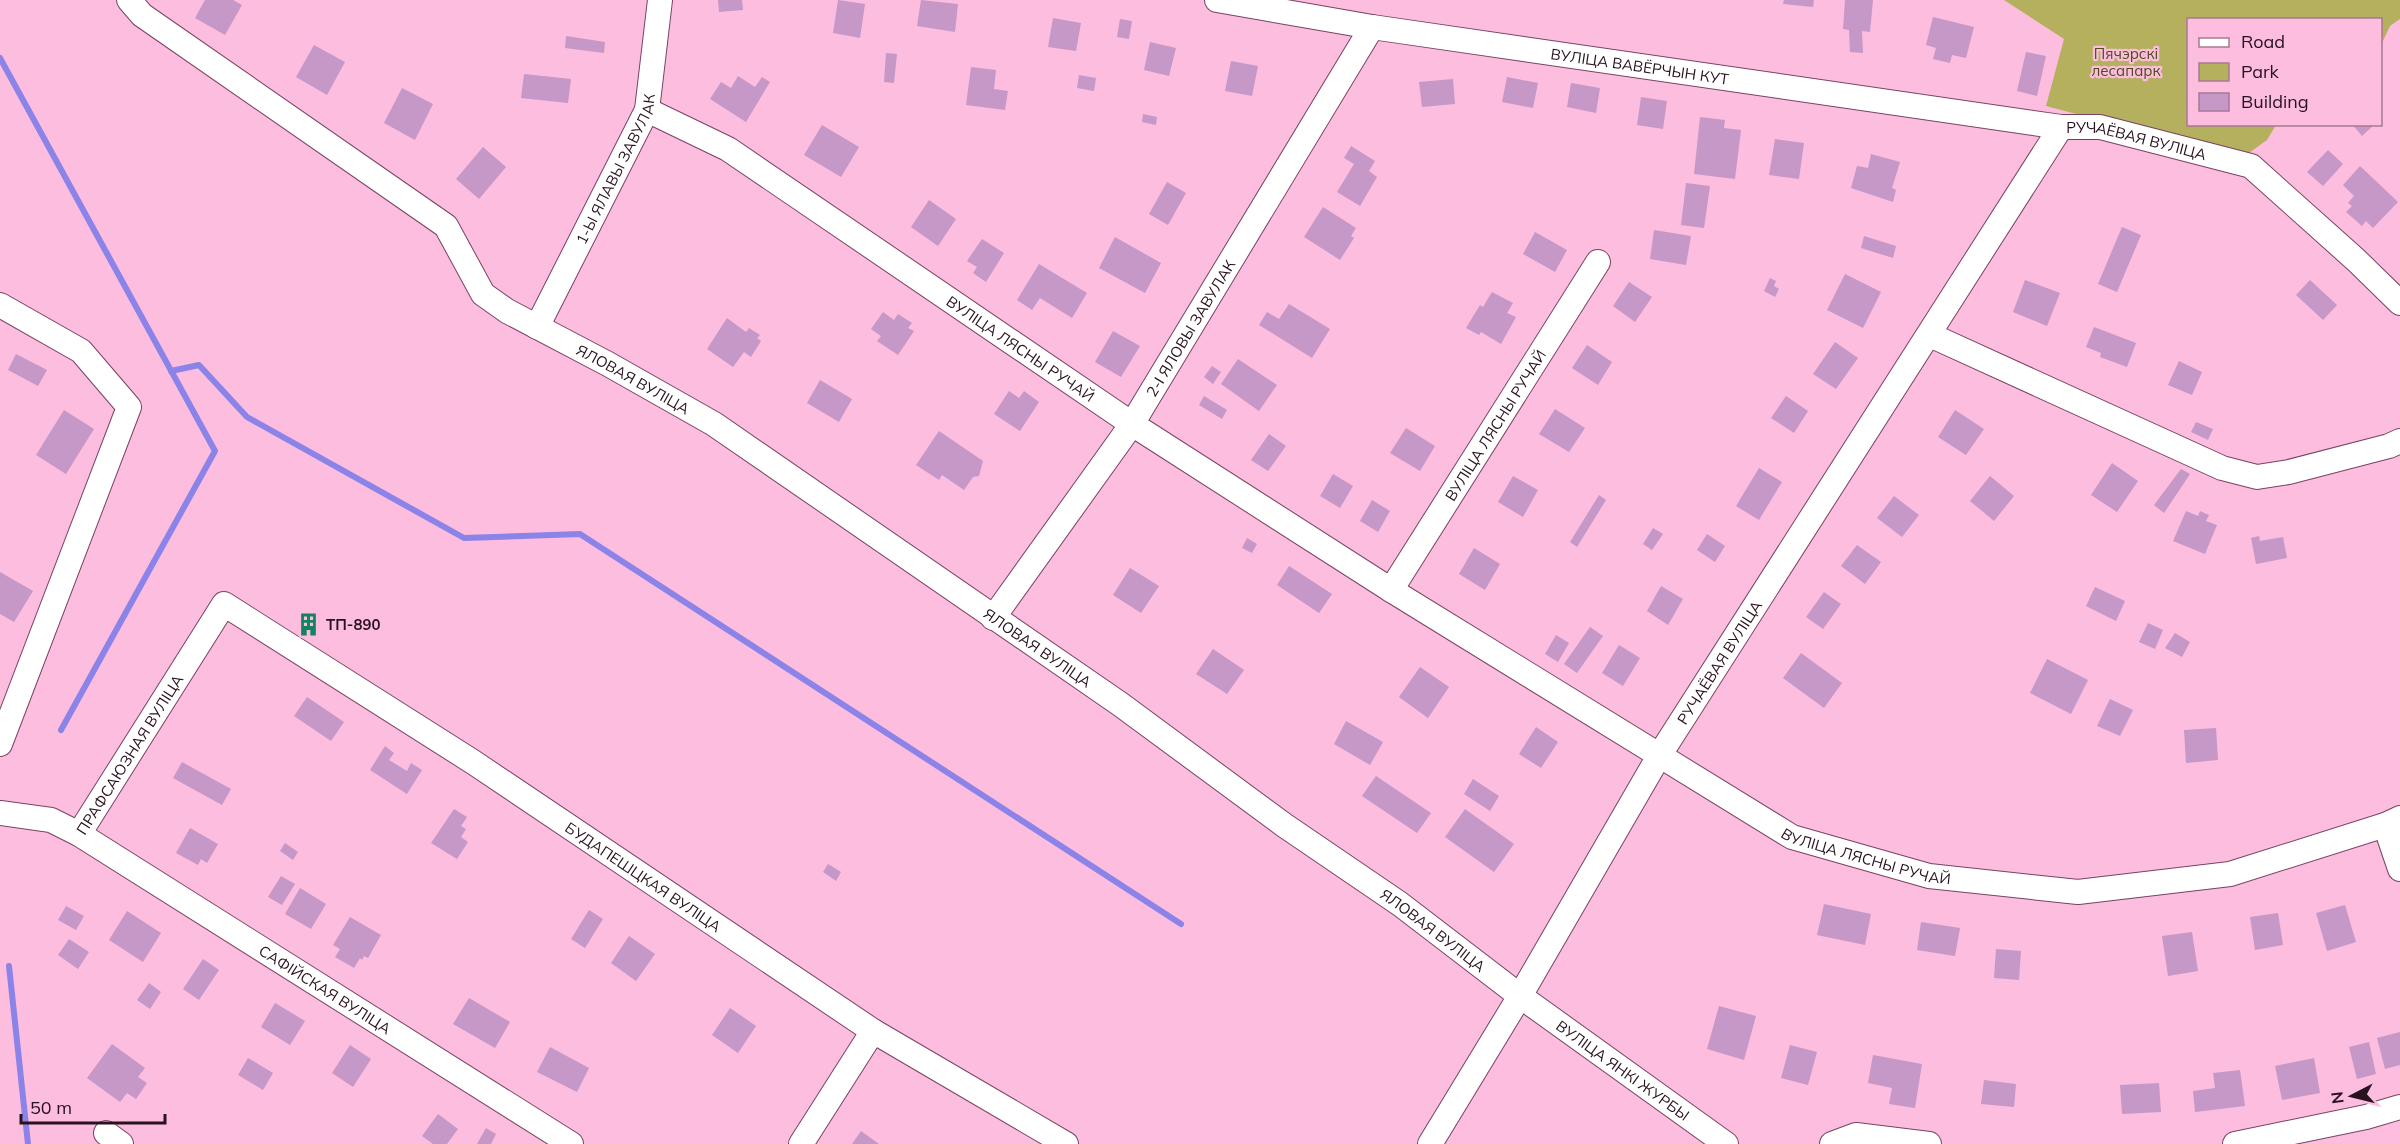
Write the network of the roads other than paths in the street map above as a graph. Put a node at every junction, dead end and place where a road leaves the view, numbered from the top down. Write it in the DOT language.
graph roads {
  1 [pos="129,0"];
  2 [pos="660,0"];
  3 [pos="1226,1"];
  4 [pos="1372,27"];
  5 [pos="647,110"];
  6 [pos="2061,128"];
  7 [pos="1598,262"];
  8 [pos="2400,303"];
  9 [pos="0,305"];
  10 [pos="537,327"];
  11 [pos="1930,335"];
  12 [pos="1132,424"];
  13 [pos="2400,441"];
  14 [pos="1392,590"];
  15 [pos="224,604"];
  16 [pos="993,618"];
  17 [pos="0,744"];
  18 [pos="1659,756"];
  19 [pos="0,813"];
  20 [pos="2392,821"];
  21 [pos="79,834"];
  22 [pos="2400,869"];
  23 [pos="1520,996"];
  24 [pos="873,1031"];
  25 [pos="2400,1107"];
  26 [pos="571,1144"];
  27 [pos="801,1144"];
  28 [pos="1066,1144"];
  29 [pos="1430,1144"];
  30 [pos="1726,1144"];
  31 [pos="1832,1144"];
  32 [pos="1929,1144"];
  33 [pos="2235,1144"];
  1 -- 10 [label="street, ЯЛОВАЯ ВУЛІЦА"];
  2 -- 5 [label="street, 1-Ы ЯЛАВЫ ЗАВУЛАК"];
  3 -- 4 [label="street, ВУЛІЦА ВАВЁРЧЫН КУТ"];
  4 -- 6 [label="street, ВУЛІЦА ВАВЁРЧЫН КУТ"];
  4 -- 12 [label="street, 2-І ЯЛОВЫ ЗАВУЛАК"];
  5 -- 10 [label="street, 1-Ы ЯЛАВЫ ЗАВУЛАК"];
  5 -- 12 [label="street, ВУЛІЦА ЛЯСНЫ РУЧАЙ"];
  6 -- 8 [label="street, РУЧАЁВАЯ ВУЛІЦА"];
  6 -- 11 [label="street, РУЧАЁВАЯ ВУЛІЦА"];
  7 -- 14 [label="street, ВУЛІЦА ЛЯСНЫ РУЧАЙ"];
  9 -- 17 [label="street"];
  10 -- 16 [label="street, ЯЛОВАЯ ВУЛІЦА"];
  11 -- 13 [label="street"];
  11 -- 18 [label="street, РУЧАЁВАЯ ВУЛІЦА"];
  12 -- 14 [label="street, ВУЛІЦА ЛЯСНЫ РУЧАЙ"];
  12 -- 16 [label="street, 2-І ЯЛОВЫ ЗАВУЛАК"];
  14 -- 18 [label="street, ВУЛІЦА ЛЯСНЫ РУЧАЙ"];
  15 -- 21 [label="street, ПРАФСАЮЗНАЯ ВУЛІЦА"];
  15 -- 24 [label="street, БУДАПЕШЦКАЯ ВУЛІЦА"];
  16 -- 23 [label="street, ЯЛОВАЯ ВУЛІЦА"];
  18 -- 20 [label="street, ВУЛІЦА ЛЯСНЫ РУЧАЙ"];
  18 -- 23 [label="street, РУЧАЁВАЯ ВУЛІЦА"];
  19 -- 21 [label="street, ПРАФСАЮЗНАЯ ВУЛІЦА"];
  20 -- 22 [label="street"];
  21 -- 26 [label="street, САФІЙСКАЯ ВУЛІЦА"];
  23 -- 29 [label="street, РУЧАЁВАЯ ВУЛІЦА"];
  23 -- 30 [label="street, ВУЛІЦА ЯНКІ ЖУРБЫ"];
  24 -- 27 [label="street"];
  24 -- 28 [label="street, БУДАПЕШЦКАЯ ВУЛІЦА"];
  25 -- 33 [label="street"];
  31 -- 32 [label="street"];
}
